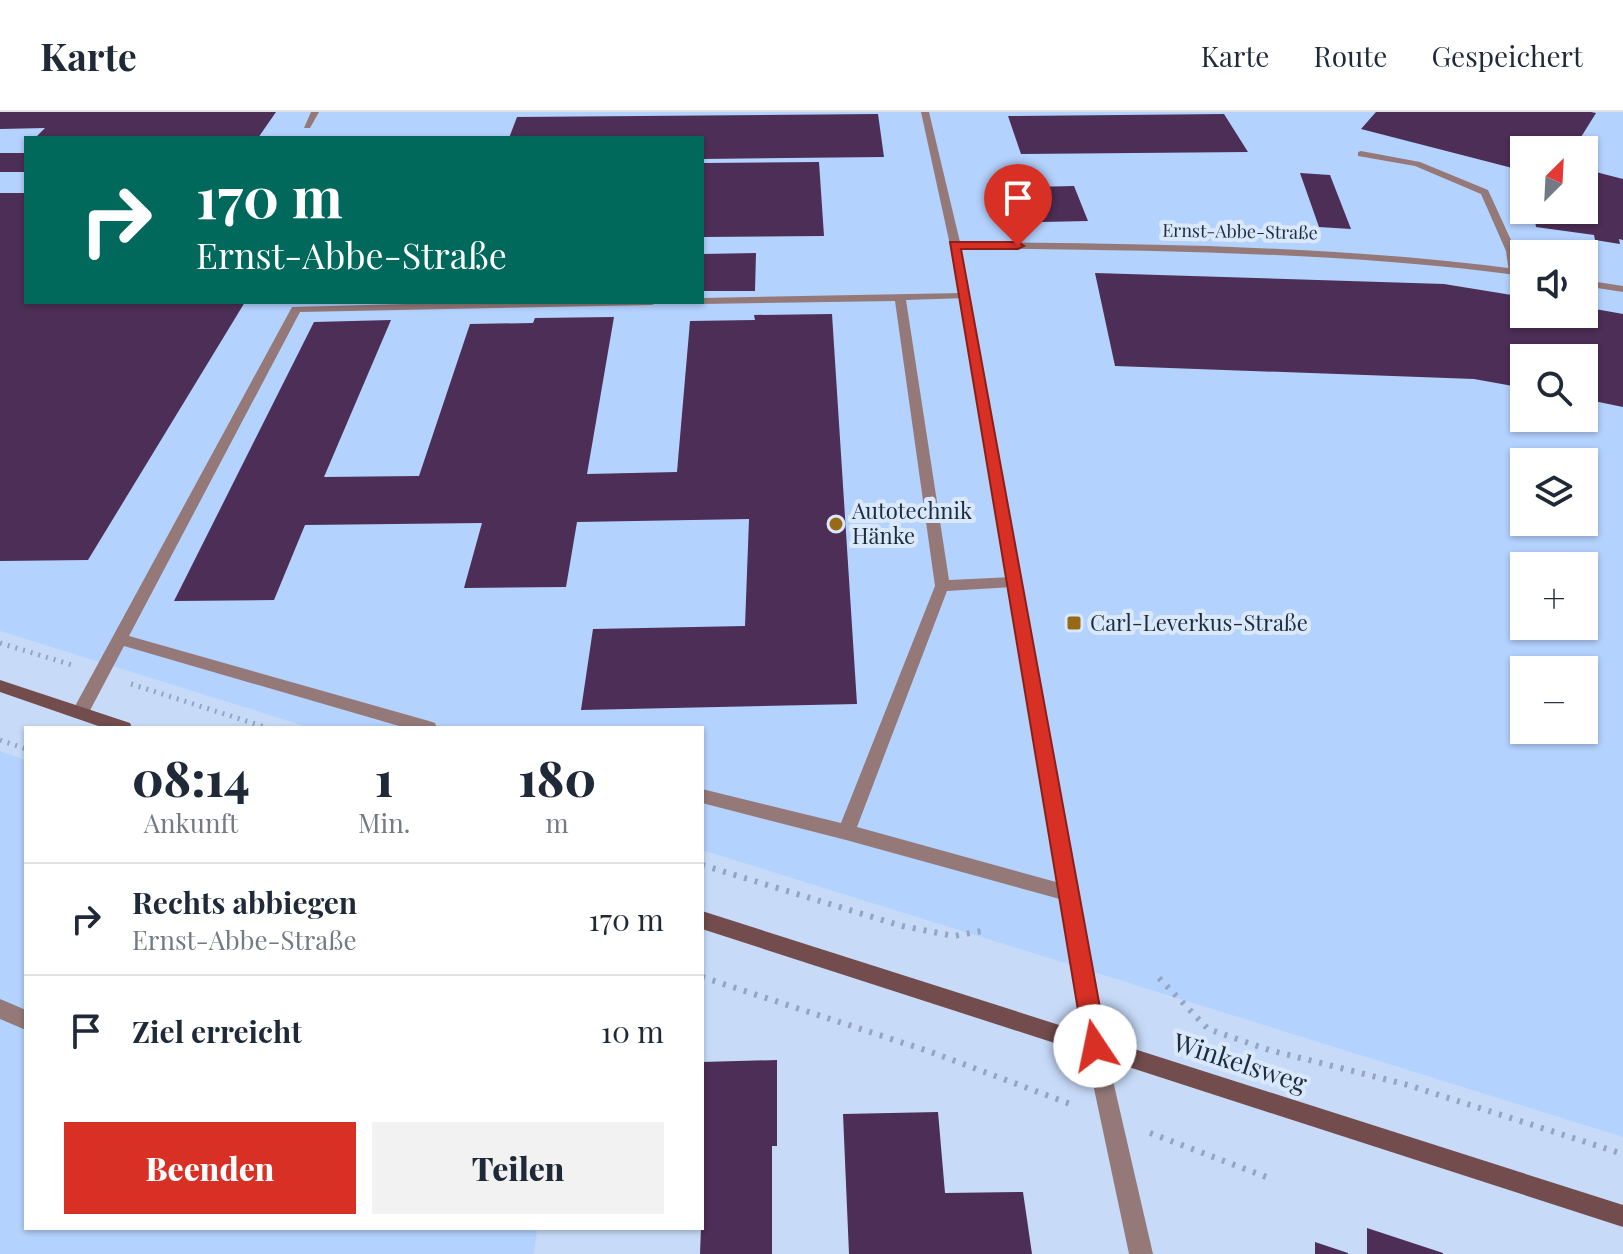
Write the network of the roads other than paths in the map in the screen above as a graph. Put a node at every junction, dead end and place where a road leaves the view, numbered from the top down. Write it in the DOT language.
graph roads {
  1 [pos="315,112"];
  2 [pos="925,112"];
  3 [pos="307,126"];
  4 [pos="1361,154"];
  5 [pos="955,245"];
  6 [pos="1510,249"];
  7 [pos="1510,271"];
  8 [pos="1598,285"];
  9 [pos="1623,289"];
  10 [pos="963,296"];
  11 [pos="900,297"];
  12 [pos="704,301"];
  13 [pos="550,304"];
  14 [pos="1013,582"];
  15 [pos="942,586"];
  16 [pos="120,639"];
  17 [pos="0,686"];
  18 [pos="80,713"];
  19 [pos="118,726"];
  20 [pos="422,726"];
  21 [pos="704,796"];
  22 [pos="846,832"];
  23 [pos="1067,893"];
  24 [pos="704,921"];
  25 [pos="0,1009"];
  26 [pos="24,1019"];
  27 [pos="1095,1046"];
  28 [pos="1623,1216"];
  29 [pos="1141,1254"];
  1 -- 3 [label="street"];
  2 -- 5 [label="street"];
  4 -- 6 [label="street"];
  5 -- 7 [label="street, Ernst-Abbe-Straße"];
  5 -- 10 [label="street"];
  8 -- 9 [label="street"];
  10 -- 11 [label="street"];
  10 -- 14 [label="street"];
  11 -- 12 [label="street"];
  11 -- 15 [label="street"];
  13 -- 16 [label="street"];
  14 -- 15 [label="street"];
  14 -- 23 [label="street"];
  15 -- 22 [label="street"];
  16 -- 18 [label="street"];
  16 -- 20 [label="street"];
  17 -- 18 [label="street"];
  18 -- 19 [label="street"];
  21 -- 22 [label="street"];
  22 -- 23 [label="street"];
  23 -- 27 [label="street"];
  24 -- 27 [label="street, Winkelsweg"];
  25 -- 26 [label="street"];
  27 -- 28 [label="street, Winkelsweg"];
  27 -- 29 [label="street"];
}
